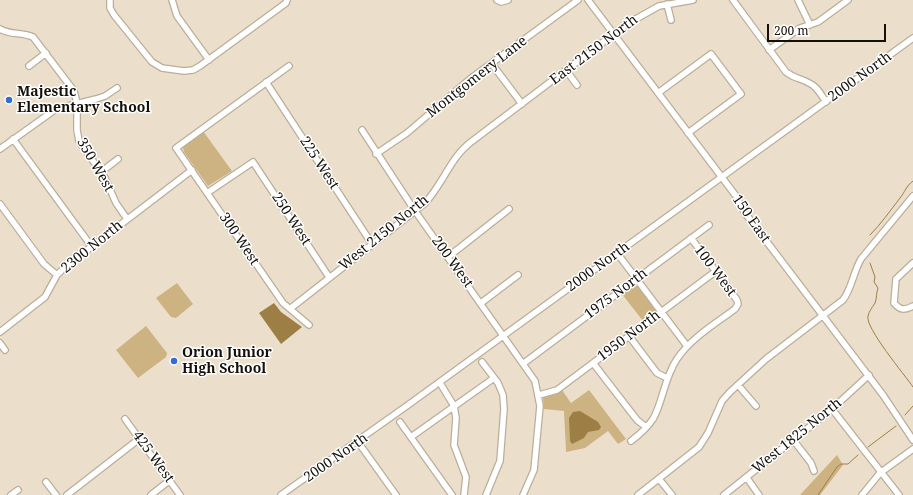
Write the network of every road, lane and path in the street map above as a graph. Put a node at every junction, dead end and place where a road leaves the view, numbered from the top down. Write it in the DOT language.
graph roads {
  1 [pos="110,0"];
  2 [pos="172,0"];
  3 [pos="287,0"];
  4 [pos="508,0"];
  5 [pos="578,0"];
  6 [pos="588,0"];
  7 [pos="693,0"];
  8 [pos="733,0"];
  9 [pos="798,0"];
  10 [pos="848,0"];
  11 [pos="499,1"];
  12 [pos="668,4"];
  13 [pos="671,20"];
  14 [pos="810,24"];
  15 [pos="0,29"];
  16 [pos="614,33"];
  17 [pos="913,38"];
  18 [pos="769,50"];
  19 [pos="46,53"];
  20 [pos="208,60"];
  21 [pos="492,64"];
  22 [pos="29,66"];
  23 [pos="289,66"];
  24 [pos="566,70"];
  25 [pos="266,82"];
  26 [pos="577,85"];
  27 [pos="117,88"];
  28 [pos="658,93"];
  29 [pos="826,102"];
  30 [pos="77,103"];
  31 [pos="522,104"];
  32 [pos="362,130"];
  33 [pos="688,133"];
  34 [pos="14,139"];
  35 [pos="0,149"];
  36 [pos="376,154"];
  37 [pos="118,159"];
  38 [pos="192,170"];
  39 [pos="101,172"];
  40 [pos="721,177"];
  41 [pos="207,193"];
  42 [pos="913,196"];
  43 [pos="0,204"];
  44 [pos="509,209"];
  45 [pos="415,211"];
  46 [pos="127,219"];
  47 [pos="709,225"];
  48 [pos="691,238"];
  49 [pos="372,244"];
  50 [pos="92,247"];
  51 [pos="617,253"];
  52 [pos="448,257"];
  53 [pos="913,263"];
  54 [pos="716,271"];
  55 [pos="57,275"];
  56 [pos="518,275"];
  57 [pos="330,277"];
  58 [pos="637,279"];
  59 [pos="481,302"];
  60 [pos="913,306"];
  61 [pos="291,308"];
  62 [pos="662,312"];
  63 [pos="823,317"];
  64 [pos="309,325"];
  65 [pos="0,332"];
  66 [pos="504,335"];
  67 [pos="629,336"];
  68 [pos="0,343"];
  69 [pos="687,346"];
  70 [pos="5,350"];
  71 [pos="482,362"];
  72 [pos="524,363"];
  73 [pos="593,363"];
  74 [pos="868,375"];
  75 [pos="494,378"];
  76 [pos="667,378"];
  77 [pos="440,383"];
  78 [pos="738,385"];
  79 [pos="539,395"];
  80 [pos="454,406"];
  81 [pos="756,406"];
  82 [pos="832,409"];
  83 [pos="125,419"];
  84 [pos="400,422"];
  85 [pos="646,427"];
  86 [pos="411,437"];
  87 [pos="139,439"];
  88 [pos="913,440"];
  89 [pos="631,441"];
  90 [pos="794,441"];
  91 [pos="358,442"];
  92 [pos="913,448"];
  93 [pos="814,471"];
  94 [pos="880,473"];
  95 [pos="747,478"];
  96 [pos="659,479"];
  97 [pos="170,480"];
  98 [pos="46,482"];
  99 [pos="18,490"];
  100 [pos="11,495"];
  101 [pos="56,495"];
  102 [pos="67,495"];
  103 [pos="151,495"];
  104 [pos="180,495"];
  105 [pos="281,495"];
  106 [pos="396,495"];
  107 [pos="452,495"];
  108 [pos="464,495"];
  109 [pos="486,495"];
  110 [pos="523,495"];
  111 [pos="638,495"];
  112 [pos="672,495"];
  113 [pos="724,495"];
  114 [pos="759,495"];
  115 [pos="862,495"];
  116 [pos="899,495"];
  1 -- 20 [label="street"];
  2 -- 20 [label="street"];
  3 -- 20 [label="street"];
  4 -- 11 [label="street"];
  5 -- 21 [label="street, Montgomery Lane"];
  6 -- 16 [label="street, 150 East"];
  7 -- 12 [label="street, East 2150 North"];
  8 -- 18 [label="street"];
  9 -- 14 [label="street"];
  10 -- 14 [label="street"];
  12 -- 13 [label="street"];
  12 -- 16 [label="street, East 2150 North"];
  14 -- 18 [label="street"];
  15 -- 19 [label="street, 350 West"];
  16 -- 24 [label="street, East 2150 North"];
  16 -- 28 [label="street, 150 East"];
  17 -- 29 [label="street, 2000 North"];
  18 -- 29 [label="street"];
  19 -- 22 [label="street"];
  19 -- 30 [label="street, 350 West"];
  21 -- 31 [label="street"];
  21 -- 36 [label="street, Montgomery Lane"];
  23 -- 25 [label="street"];
  24 -- 26 [label="street"];
  24 -- 31 [label="street, East 2150 North"];
  25 -- 38 [label="street, 300 West"];
  25 -- 49 [label="street, 225 West"];
  27 -- 30 [label="street"];
  28 -- 33 [label="street, 150 East"];
  28 -- 33 [label="street"];
  29 -- 40 [label="street, 2000 North"];
  30 -- 34 [label="street"];
  30 -- 39 [label="street, 350 West"];
  31 -- 45 [label="street, West 2150 North"];
  32 -- 36 [label="street, 200 West"];
  33 -- 40 [label="street, 150 East"];
  34 -- 35 [label="street"];
  34 -- 50 [label="street"];
  36 -- 45 [label="street, 200 West"];
  37 -- 39 [label="street"];
  38 -- 41 [label="street, 300 West"];
  38 -- 46 [label="street, 2300 North"];
  39 -- 46 [label="street, 350 West"];
  40 -- 51 [label="street, 2000 North"];
  40 -- 63 [label="street, 150 East"];
  41 -- 57 [label="street, 250 West"];
  41 -- 61 [label="street, 300 West"];
  42 -- 63 [label="street"];
  43 -- 55 [label="street"];
  44 -- 52 [label="street"];
  45 -- 49 [label="street, West 2150 North"];
  45 -- 52 [label="street, 200 West"];
  46 -- 50 [label="street, 2300 North"];
  47 -- 48 [label="street, 1975 North"];
  48 -- 54 [label="street, 100 West"];
  48 -- 58 [label="street, 1975 North"];
  49 -- 57 [label="street, West 2150 North"];
  50 -- 55 [label="street, 2300 North"];
  51 -- 58 [label="street"];
  51 -- 66 [label="street, 2000 North"];
  52 -- 59 [label="street, 200 West"];
  53 -- 60 [label="street"];
  54 -- 62 [label="street, 1950 North"];
  54 -- 69 [label="street, 100 West"];
  55 -- 65 [label="street, 2300 North"];
  56 -- 59 [label="street"];
  57 -- 61 [label="street, West 2150 North"];
  58 -- 62 [label="street"];
  58 -- 72 [label="street, 1975 North"];
  59 -- 66 [label="street, 200 West"];
  61 -- 64 [label="street, 300 West"];
  62 -- 67 [label="street, 1950 North"];
  62 -- 69 [label="street"];
  63 -- 74 [label="street, 150 East"];
  63 -- 78 [label="street"];
  66 -- 72 [label="street, 200 West"];
  66 -- 77 [label="street, 2000 North"];
  67 -- 73 [label="street, 1950 North"];
  67 -- 76 [label="street"];
  68 -- 70 [label="street"];
  69 -- 76 [label="street"];
  71 -- 75 [label="street"];
  72 -- 79 [label="street, 200 West"];
  73 -- 79 [label="street, 1950 North"];
  73 -- 85 [label="street"];
  74 -- 82 [label="street, West 1825 North"];
  74 -- 88 [label="street, 150 East"];
  75 -- 80 [label="street"];
  75 -- 109 [label="street"];
  76 -- 85 [label="street"];
  77 -- 80 [label="street"];
  77 -- 91 [label="street, 2000 North"];
  78 -- 81 [label="street"];
  78 -- 96 [label="street"];
  79 -- 110 [label="street, 200 West"];
  80 -- 86 [label="street"];
  80 -- 108 [label="street"];
  82 -- 90 [label="street, West 1825 North"];
  82 -- 94 [label="street"];
  83 -- 87 [label="street, 425 West"];
  84 -- 86 [label="street"];
  85 -- 89 [label="street"];
  86 -- 107 [label="street"];
  87 -- 97 [label="street, 425 West"];
  87 -- 102 [label="street"];
  90 -- 93 [label="street"];
  90 -- 95 [label="street, West 1825 North"];
  91 -- 105 [label="street, 2000 North"];
  91 -- 106 [label="street"];
  92 -- 94 [label="street"];
  94 -- 115 [label="street"];
  94 -- 116 [label="street"];
  95 -- 113 [label="street, West 1825 North"];
  95 -- 114 [label="street"];
  96 -- 111 [label="street"];
  96 -- 112 [label="street"];
  97 -- 103 [label="street"];
  97 -- 104 [label="street, 425 West"];
  98 -- 101 [label="street"];
  99 -- 100 [label="street"];
}
